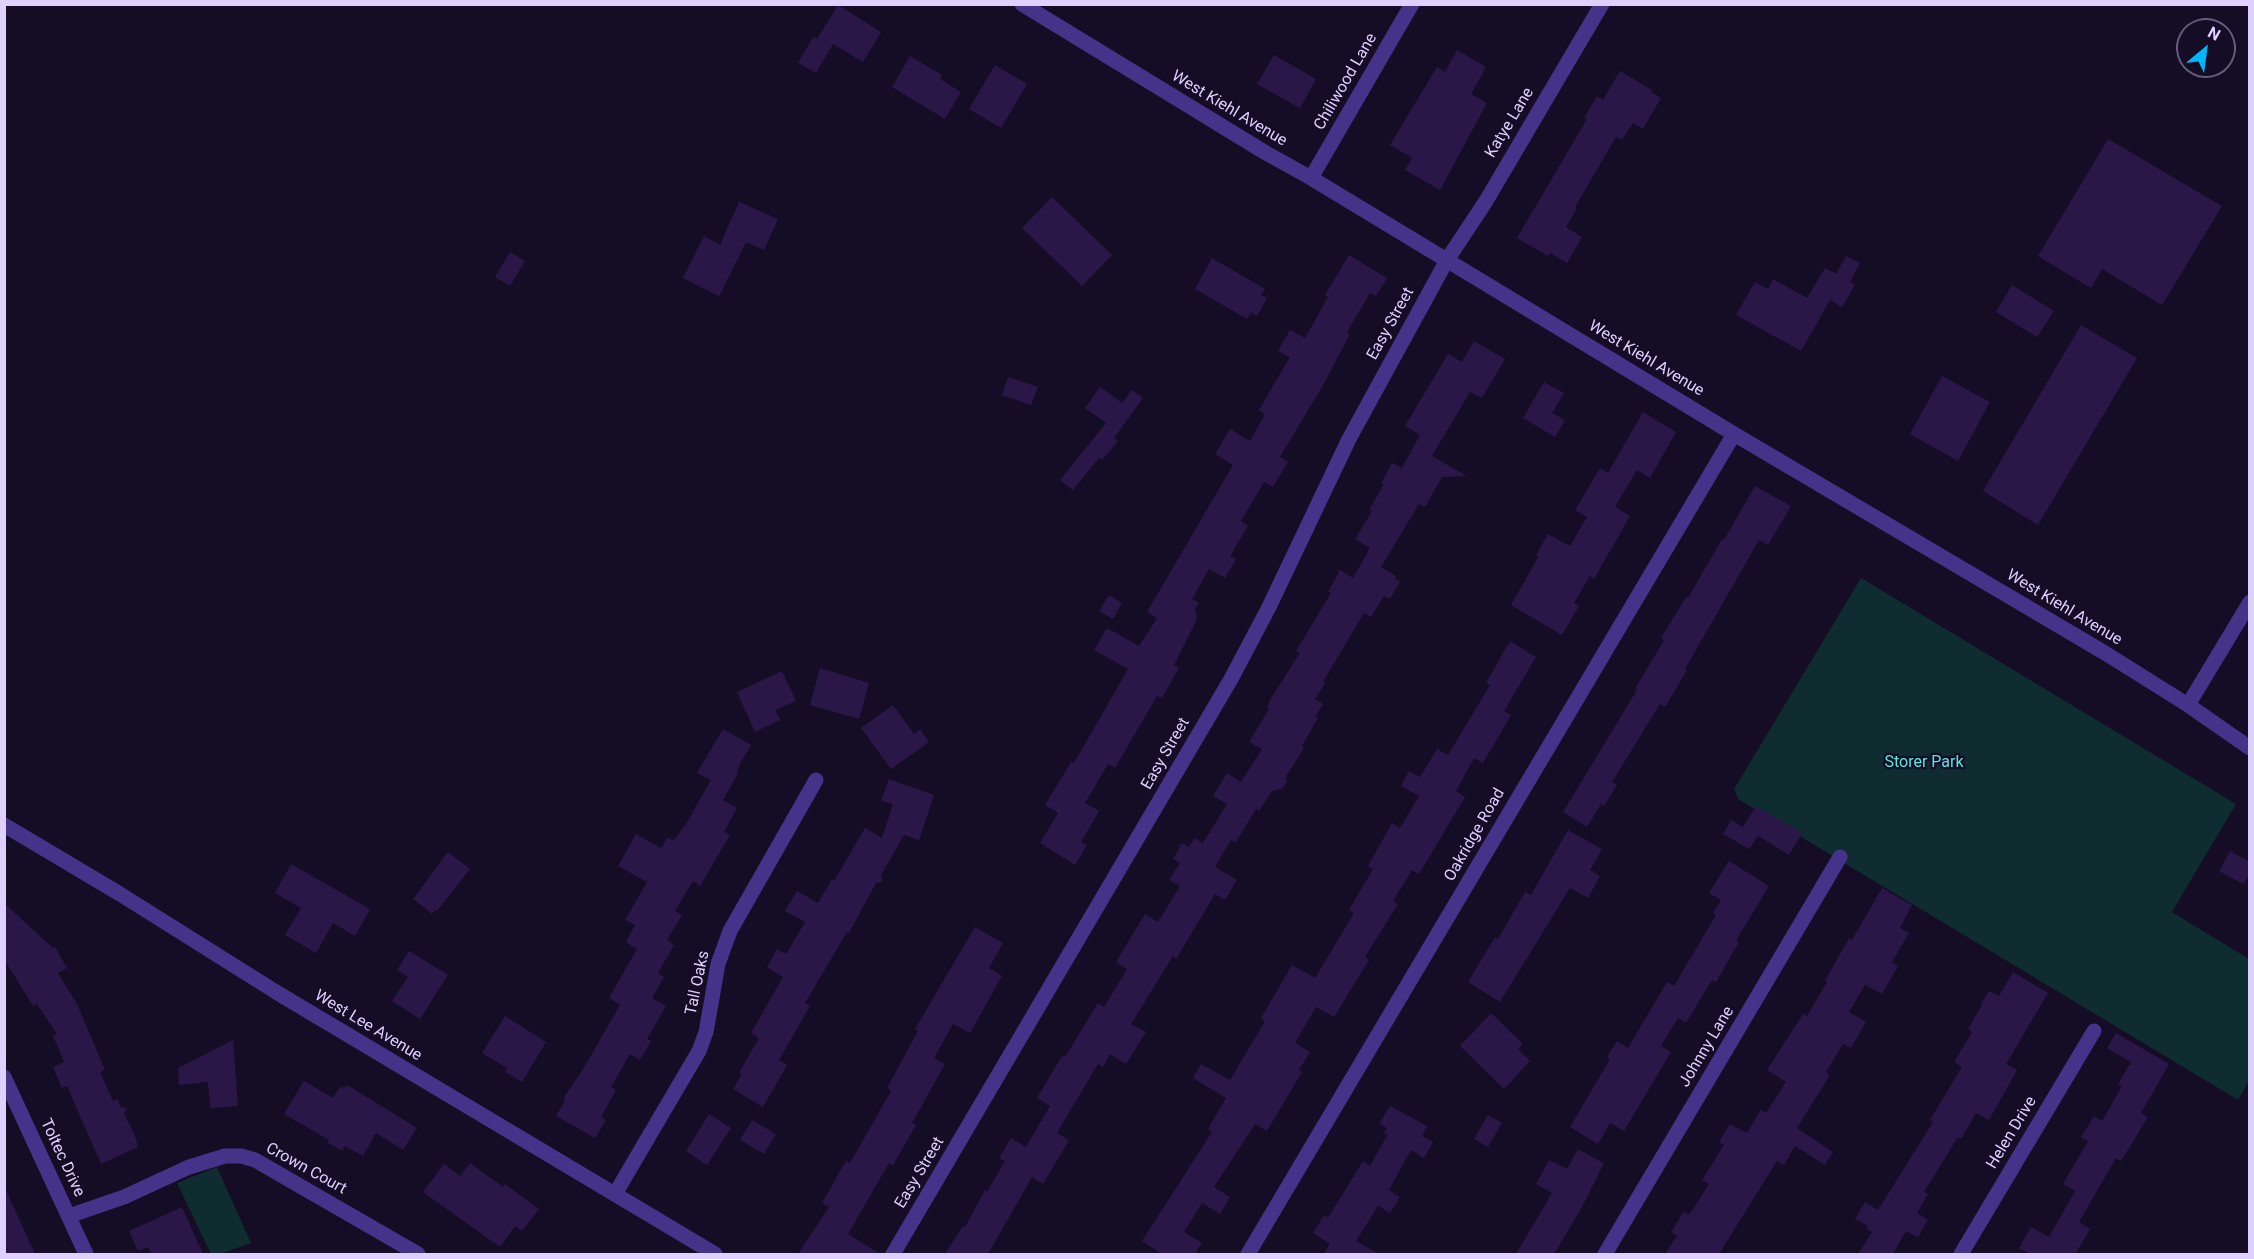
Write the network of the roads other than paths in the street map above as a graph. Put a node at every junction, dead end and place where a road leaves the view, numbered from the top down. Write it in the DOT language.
graph roads {
  1 [pos="1022,4"];
  2 [pos="1412,4"];
  3 [pos="1602,4"];
  4 [pos="1311,178"];
  5 [pos="1448,260"];
  6 [pos="1734,434"];
  7 [pos="2250,602"];
  8 [pos="2188,705"];
  9 [pos="2250,748"];
  10 [pos="816,780"];
  11 [pos="4,825"];
  12 [pos="1840,857"];
  13 [pos="2094,1031"];
  14 [pos="4,1077"];
  15 [pos="615,1194"];
  16 [pos="69,1216"];
  17 [pos="86,1254"];
  18 [pos="418,1254"];
  19 [pos="715,1254"];
  20 [pos="893,1254"];
  21 [pos="1248,1254"];
  22 [pos="1605,1254"];
  23 [pos="1961,1254"];
  1 -- 4 [label="street, West Kiehl Avenue"];
  2 -- 4 [label="street, Chiliwood Lane"];
  3 -- 5 [label="street, Katye Lane"];
  4 -- 5 [label="street, West Kiehl Avenue"];
  5 -- 6 [label="street, West Kiehl Avenue"];
  5 -- 20 [label="street, Easy Street"];
  6 -- 8 [label="street, West Kiehl Avenue"];
  6 -- 21 [label="street, Oakridge Road"];
  7 -- 8 [label="street"];
  8 -- 9 [label="street, West Kiehl Avenue"];
  10 -- 15 [label="street, Tall Oaks"];
  11 -- 15 [label="street, West Lee Avenue"];
  12 -- 22 [label="street, Johnny Lane"];
  13 -- 23 [label="street, Helen Drive"];
  14 -- 16 [label="street, Toltec Drive"];
  15 -- 19 [label="street, West Lee Avenue"];
  16 -- 17 [label="street, Toltec Drive"];
  16 -- 18 [label="street, Crown Court"];
}
